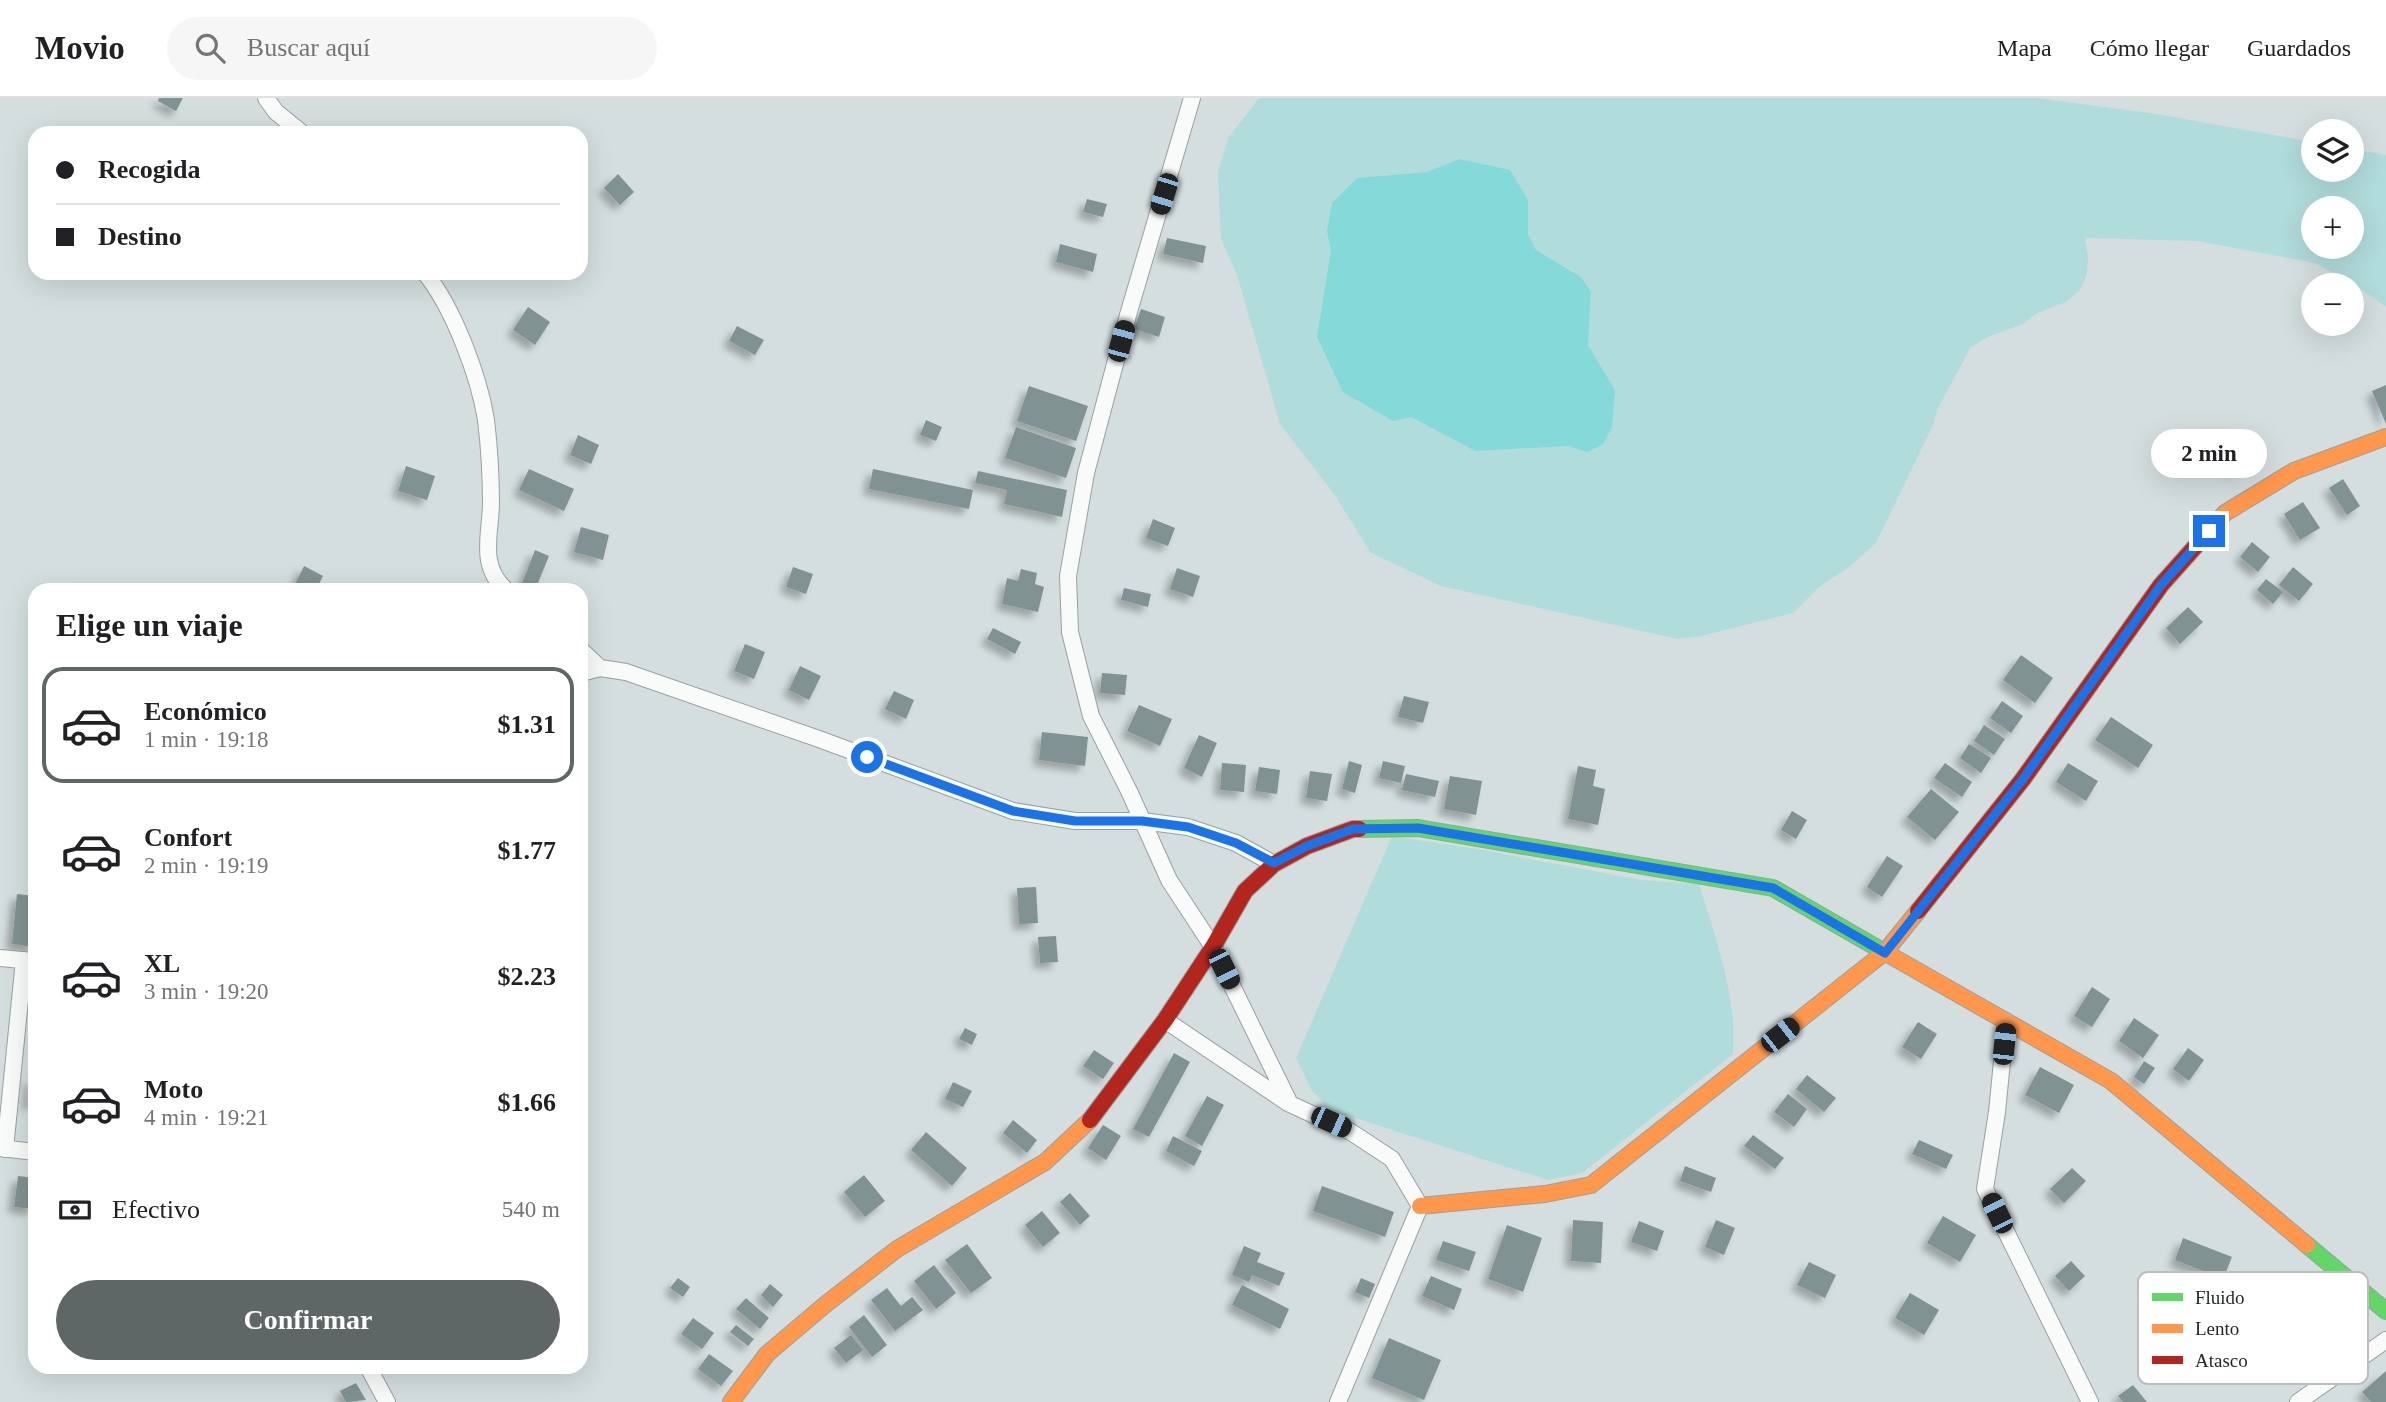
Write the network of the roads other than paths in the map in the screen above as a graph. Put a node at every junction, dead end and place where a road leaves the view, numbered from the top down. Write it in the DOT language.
graph roads {
  1 [pos="267,98"];
  2 [pos="1192,98"];
  3 [pos="293,126"];
  4 [pos="431,280"];
  5 [pos="2386,437"];
  6 [pos="500,583"];
  7 [pos="588,657"];
  8 [pos="600,668"];
  9 [pos="588,671"];
  10 [pos="1142,821"];
  11 [pos="1274,863"];
  12 [pos="1213,947"];
  13 [pos="1885,953"];
  14 [pos="0,958"];
  15 [pos="28,961"];
  16 [pos="28,975"];
  17 [pos="1165,1020"];
  18 [pos="2006,1021"];
  19 [pos="1290,1104"];
  20 [pos="3,1148"];
  21 [pos="28,1151"];
  22 [pos="1420,1206"];
  23 [pos="2339,1272"];
  24 [pos="2368,1296"];
  25 [pos="2386,1311"];
  26 [pos="2386,1340"];
  27 [pos="2368,1353"];
  28 [pos="372,1374"];
  29 [pos="2324,1384"];
  30 [pos="387,1402"];
  31 [pos="731,1402"];
  32 [pos="1338,1402"];
  33 [pos="2090,1402"];
  34 [pos="2298,1402"];
  1 -- 3 [label="street"];
  2 -- 10 [label="street"];
  4 -- 6 [label="street"];
  5 -- 13 [label="street"];
  7 -- 8 [label="street"];
  8 -- 9 [label="street"];
  8 -- 10 [label="street"];
  10 -- 11 [label="street"];
  10 -- 12 [label="street"];
  11 -- 12 [label="street"];
  11 -- 13 [label="street"];
  12 -- 17 [label="street"];
  12 -- 19 [label="street"];
  13 -- 18 [label="street"];
  13 -- 22 [label="street"];
  14 -- 15 [label="street"];
  16 -- 20 [label="street"];
  17 -- 19 [label="street"];
  17 -- 31 [label="street"];
  18 -- 23 [label="street"];
  18 -- 33 [label="street"];
  19 -- 22 [label="street"];
  20 -- 21 [label="street"];
  22 -- 32 [label="street"];
  24 -- 25 [label="street"];
  26 -- 27 [label="street"];
  28 -- 30 [label="street"];
  29 -- 34 [label="street"];
}
